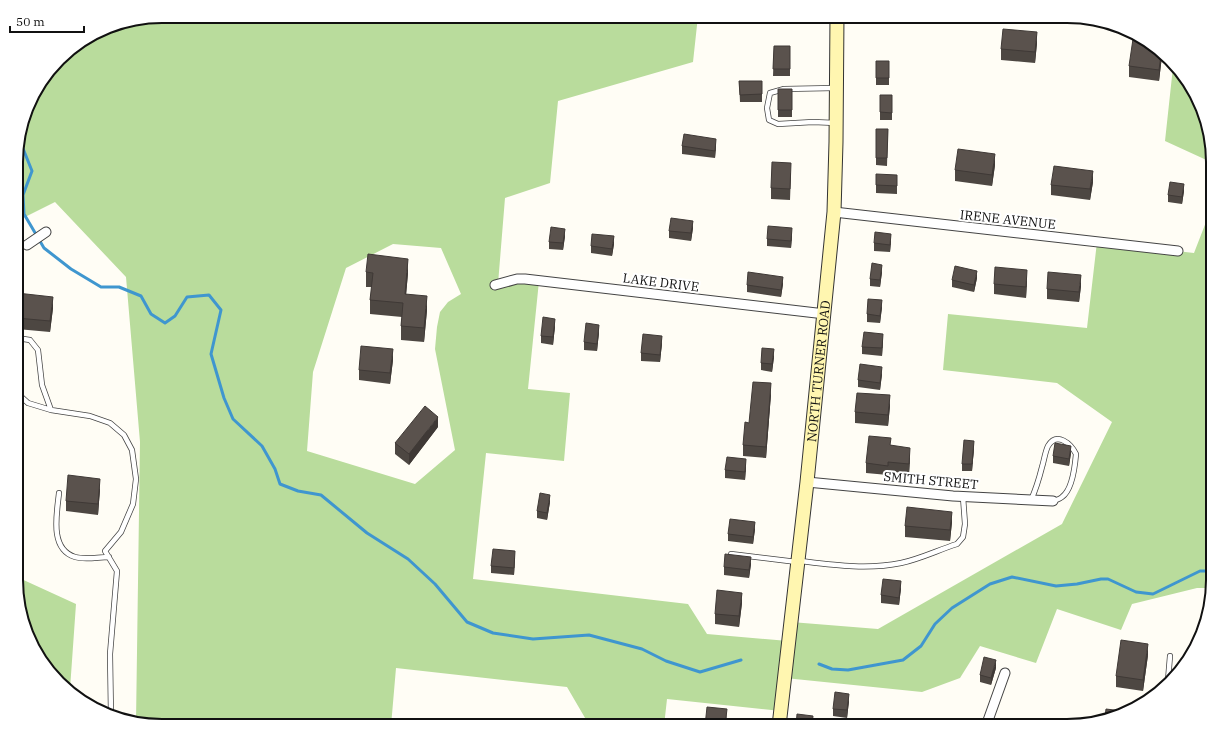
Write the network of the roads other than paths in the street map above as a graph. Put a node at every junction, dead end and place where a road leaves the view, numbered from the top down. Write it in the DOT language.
graph roads {
  1 [pos="837,23"];
  2 [pos="836,88"];
  3 [pos="836,123"];
  4 [pos="834,212"];
  5 [pos="46,232"];
  6 [pos="27,245"];
  7 [pos="1178,251"];
  8 [pos="495,285"];
  9 [pos="825,314"];
  10 [pos="23,339"];
  11 [pos="23,398"];
  12 [pos="51,410"];
  13 [pos="807,482"];
  14 [pos="59,493"];
  15 [pos="963,496"];
  16 [pos="1031,500"];
  17 [pos="1053,501"];
  18 [pos="731,554"];
  19 [pos="108,557"];
  20 [pos="798,562"];
  21 [pos="1170,656"];
  22 [pos="1005,673"];
  23 [pos="1168,675"];
  24 [pos="112,709"];
  25 [pos="780,719"];
  26 [pos="989,719"];
  1 -- 2 [label="street, NORTH TURNER ROAD"];
  2 -- 3 [label="street, NORTH TURNER ROAD"];
  2 -- 3 [label="lane"];
  3 -- 4 [label="street, NORTH TURNER ROAD"];
  4 -- 7 [label="street, IRENE AVENUE"];
  4 -- 9 [label="street, NORTH TURNER ROAD"];
  5 -- 6 [label="street"];
  8 -- 9 [label="street, LAKE DRIVE"];
  9 -- 13 [label="street, NORTH TURNER ROAD"];
  10 -- 12 [label="lane"];
  11 -- 12 [label="lane"];
  12 -- 19 [label="lane"];
  13 -- 15 [label="street, SMITH STREET"];
  13 -- 20 [label="street, NORTH TURNER ROAD"];
  14 -- 19 [label="lane"];
  15 -- 16 [label="street, SMITH STREET"];
  15 -- 20 [label="lane"];
  16 -- 17 [label="street, SMITH STREET"];
  16 -- 17 [label="lane"];
  18 -- 20 [label="lane"];
  19 -- 24 [label="lane"];
  20 -- 25 [label="street, NORTH TURNER ROAD"];
  21 -- 23 [label="lane"];
  22 -- 26 [label="street"];
}
